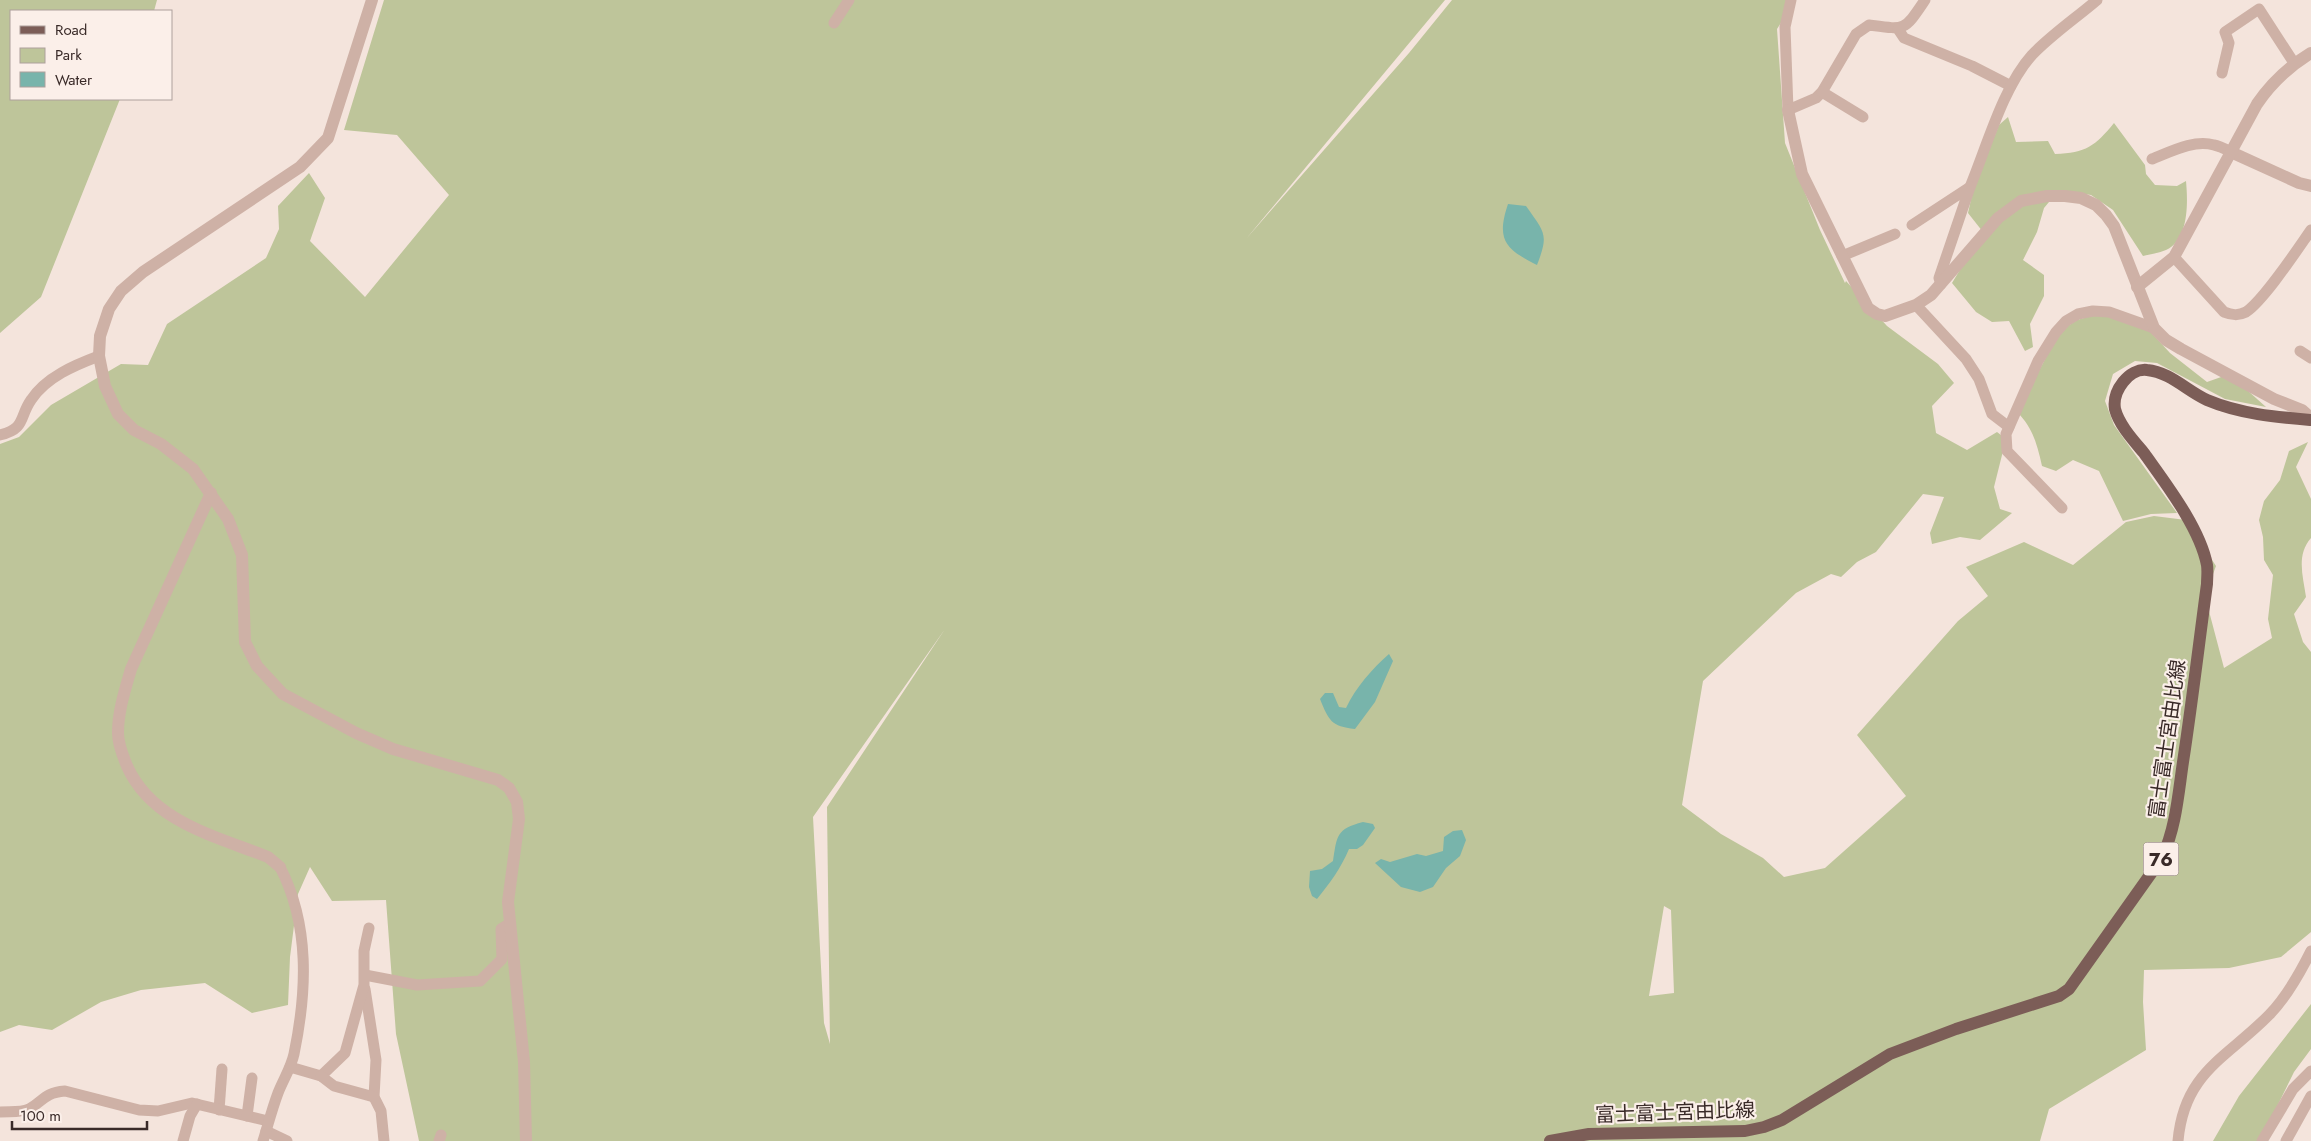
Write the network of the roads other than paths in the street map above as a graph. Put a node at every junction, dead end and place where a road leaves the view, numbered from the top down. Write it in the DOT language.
graph roads {
  1 [pos="372,0"];
  2 [pos="850,0"];
  3 [pos="1791,0"];
  4 [pos="1925,0"];
  5 [pos="2097,0"];
  6 [pos="834,23"];
  7 [pos="1898,29"];
  8 [pos="2311,53"];
  9 [pos="2294,63"];
  10 [pos="2222,73"];
  11 [pos="2011,86"];
  12 [pos="1822,92"];
  13 [pos="1788,110"];
  14 [pos="1863,117"];
  15 [pos="2232,153"];
  16 [pos="2152,159"];
  17 [pos="1970,186"];
  18 [pos="2311,186"];
  19 [pos="1912,225"];
  20 [pos="2311,230"];
  21 [pos="1895,234"];
  22 [pos="1842,256"];
  23 [pos="2174,257"];
  24 [pos="1941,284"];
  25 [pos="2137,287"];
  26 [pos="1916,305"];
  27 [pos="2154,328"];
  28 [pos="2300,351"];
  29 [pos="99,356"];
  30 [pos="2311,358"];
  31 [pos="2311,419"];
  32 [pos="2009,427"];
  33 [pos="0,435"];
  34 [pos="211,493"];
  35 [pos="2062,508"];
  36 [pos="280,866"];
  37 [pos="509,924"];
  38 [pos="369,928"];
  39 [pos="2311,951"];
  40 [pos="364,980"];
  41 [pos="290,1068"];
  42 [pos="222,1069"];
  43 [pos="2311,1071"];
  44 [pos="320,1076"];
  45 [pos="252,1078"];
  46 [pos="374,1098"];
  47 [pos="2310,1102"];
  48 [pos="197,1104"];
  49 [pos="219,1110"];
  50 [pos="0,1112"];
  51 [pos="247,1116"];
  52 [pos="266,1131"];
  53 [pos="183,1141"];
  54 [pos="287,1141"];
  55 [pos="384,1141"];
  56 [pos="526,1141"];
  57 [pos="1550,1141"];
  58 [pos="2178,1141"];
  59 [pos="2262,1141"];
  60 [pos="2286,1141"];
  1 -- 29 [label="street"];
  2 -- 6 [label="street"];
  3 -- 13 [label="street"];
  4 -- 7 [label="street"];
  5 -- 11 [label="street"];
  7 -- 11 [label="street"];
  7 -- 12 [label="street"];
  8 -- 9 [label="street"];
  9 -- 10 [label="street"];
  9 -- 15 [label="street"];
  11 -- 17 [label="street"];
  12 -- 13 [label="street"];
  12 -- 14 [label="street"];
  13 -- 22 [label="street"];
  15 -- 16 [label="street"];
  15 -- 18 [label="street"];
  15 -- 23 [label="street"];
  17 -- 19 [label="street"];
  17 -- 24 [label="street"];
  20 -- 23 [label="street"];
  21 -- 22 [label="street"];
  22 -- 26 [label="street"];
  23 -- 25 [label="street"];
  24 -- 25 [label="street"];
  24 -- 26 [label="street"];
  25 -- 27 [label="street"];
  26 -- 32 [label="street"];
  27 -- 31 [label="street"];
  27 -- 32 [label="street"];
  28 -- 30 [label="street"];
  29 -- 33 [label="street"];
  29 -- 34 [label="street"];
  31 -- 57 [label="main road, 富士富士宮由比線 / 76"];
  32 -- 35 [label="street"];
  34 -- 36 [label="street"];
  34 -- 37 [label="street"];
  36 -- 41 [label="street"];
  37 -- 40 [label="street"];
  37 -- 56 [label="street"];
  38 -- 40 [label="street"];
  39 -- 58 [label="street"];
  40 -- 44 [label="street"];
  40 -- 46 [label="street"];
  41 -- 44 [label="street"];
  41 -- 52 [label="street"];
  42 -- 49 [label="street"];
  43 -- 59 [label="street"];
  44 -- 46 [label="street"];
  45 -- 51 [label="street"];
  46 -- 55 [label="street"];
  47 -- 60 [label="street"];
  48 -- 49 [label="street"];
  48 -- 50 [label="street"];
  48 -- 53 [label="street"];
  49 -- 51 [label="street"];
  51 -- 52 [label="street"];
  52 -- 54 [label="street"];
}
